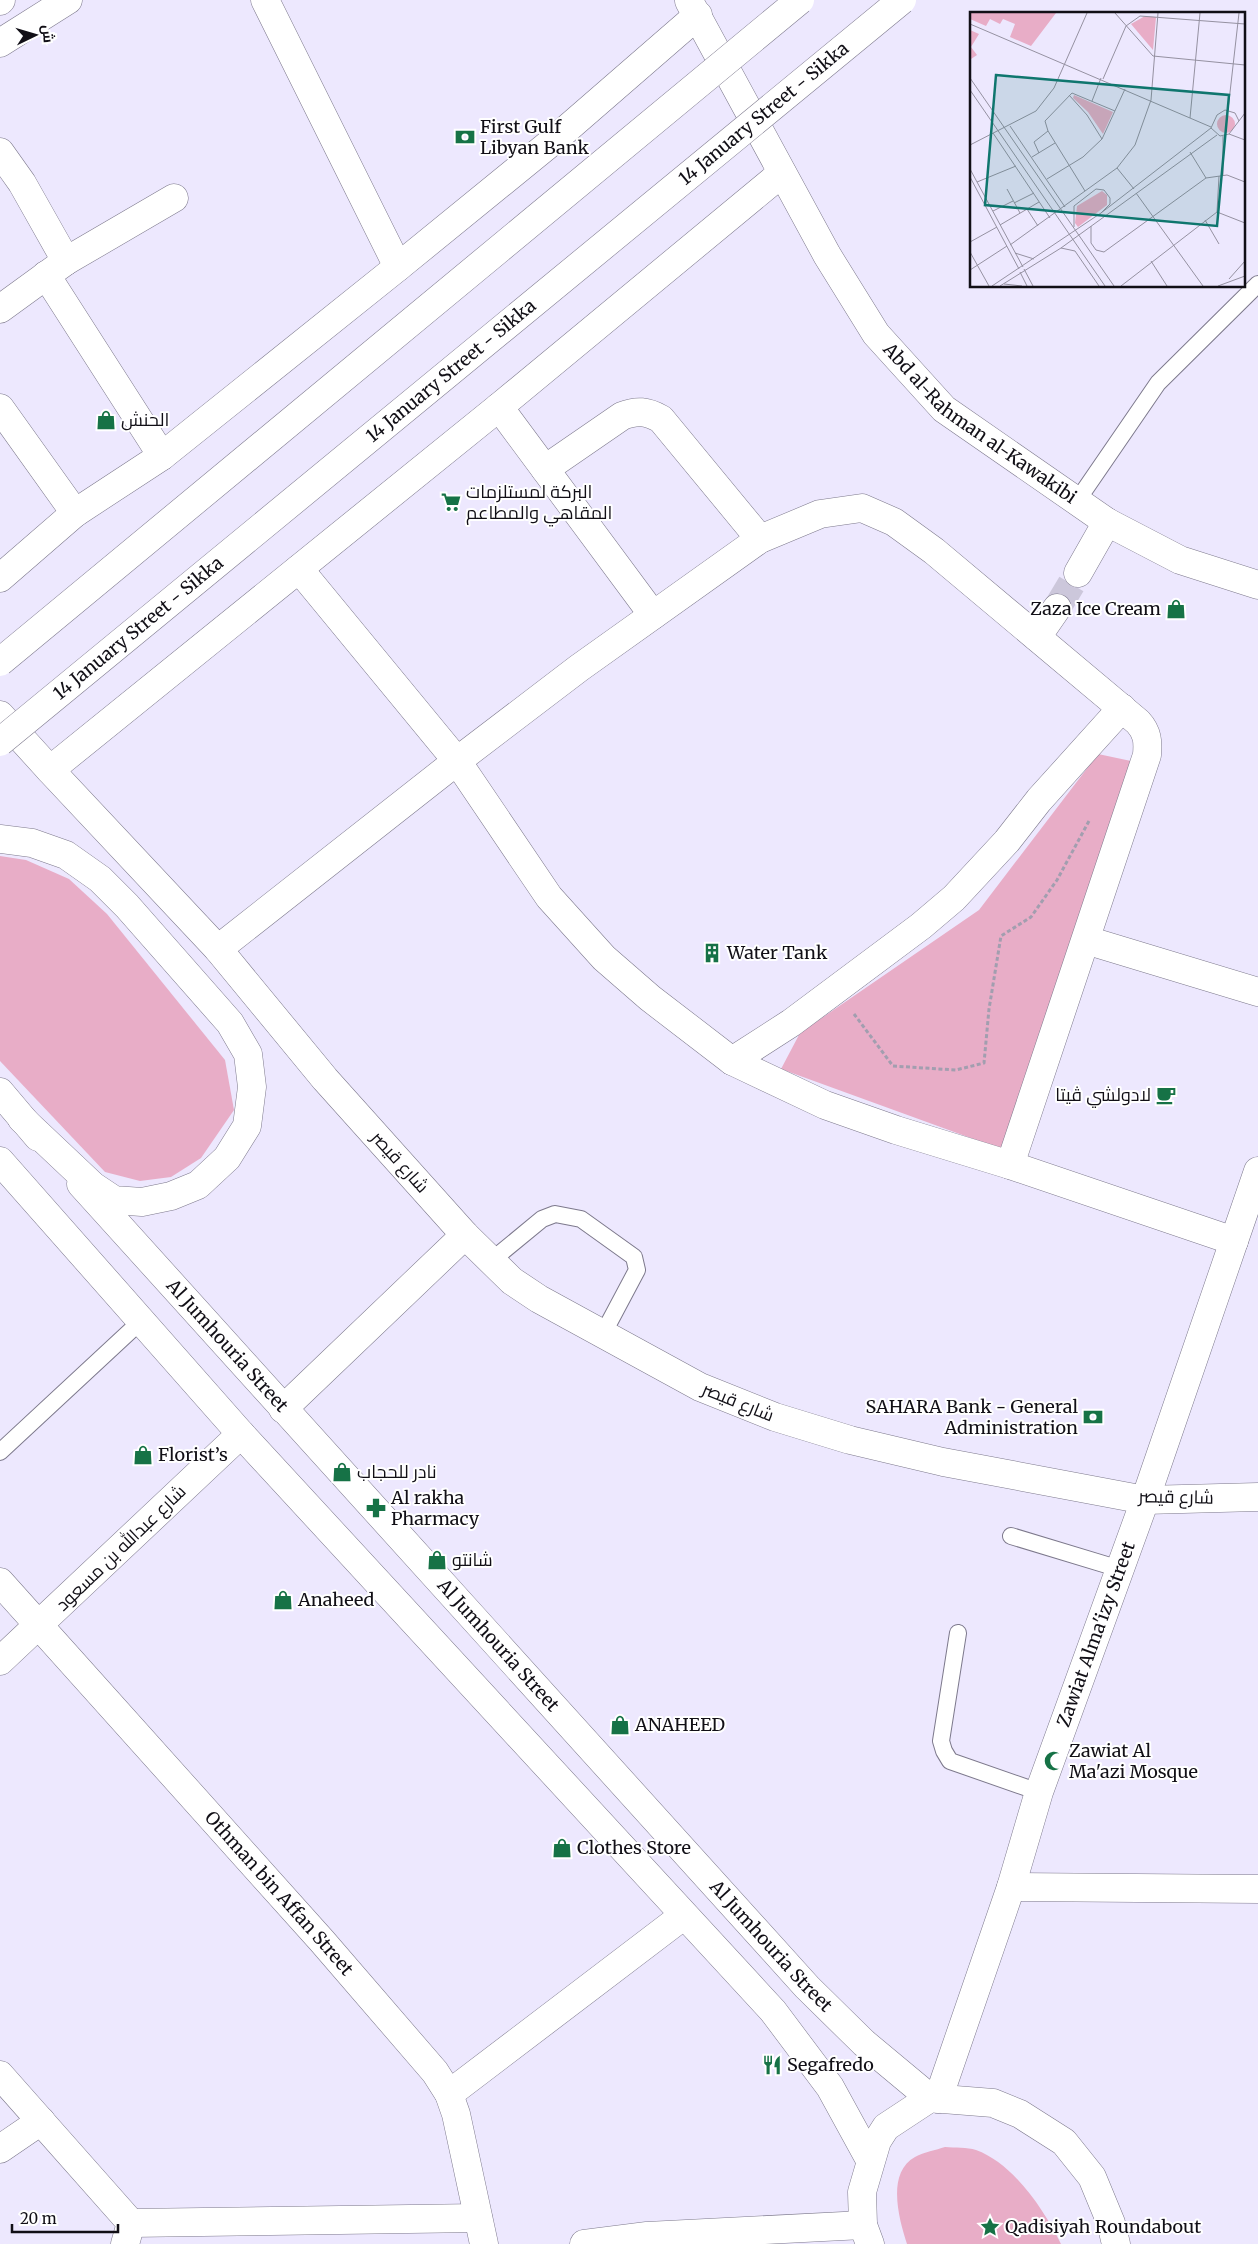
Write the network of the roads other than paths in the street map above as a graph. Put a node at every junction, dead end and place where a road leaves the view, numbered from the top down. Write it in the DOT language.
graph roads {
  1 [pos="68,0"];
  2 [pos="265,0"];
  3 [pos="800,0"];
  4 [pos="902,0"];
  5 [pos="694,7"];
  6 [pos="0,43"];
  7 [pos="0,152"];
  8 [pos="782,173"];
  9 [pos="174,198"];
  10 [pos="398,267"];
  11 [pos="56,268"];
  12 [pos="1258,284"];
  13 [pos="0,309"];
  14 [pos="499,407"];
  15 [pos="0,408"];
  16 [pos="162,456"];
  17 [pos="545,469"];
  18 [pos="1077,501"];
  19 [pos="75,514"];
  20 [pos="1107,522"];
  21 [pos="760,539"];
  22 [pos="299,569"];
  23 [pos="1078,573"];
  24 [pos="0,578"];
  25 [pos="1258,585"];
  26 [pos="1057,608"];
  27 [pos="653,616"];
  28 [pos="1037,637"];
  29 [pos="0,662"];
  30 [pos="1122,708"];
  31 [pos="0,715"];
  32 [pos="0,742"];
  33 [pos="457,761"];
  34 [pos="50,770"];
  35 [pos="0,839"];
  36 [pos="1086,940"];
  37 [pos="218,949"];
  38 [pos="1258,992"];
  39 [pos="732,1061"];
  40 [pos="0,1092"];
  41 [pos="22,1119"];
  42 [pos="0,1161"];
  43 [pos="1010,1165"];
  44 [pos="1258,1171"];
  45 [pos="465,1235"];
  46 [pos="1234,1241"];
  47 [pos="491,1261"];
  48 [pos="141,1321"];
  49 [pos="603,1334"];
  50 [pos="283,1409"];
  51 [pos="241,1434"];
  52 [pos="0,1452"];
  53 [pos="1258,1497"];
  54 [pos="1144,1500"];
  55 [pos="1011,1536"];
  56 [pos="1120,1569"];
  57 [pos="0,1582"];
  58 [pos="40,1625"];
  59 [pos="958,1633"];
  60 [pos="0,1661"];
  61 [pos="1039,1792"];
  62 [pos="1011,1887"];
  63 [pos="1258,1890"];
  64 [pos="683,1916"];
  65 [pos="0,2075"];
  66 [pos="449,2094"];
  67 [pos="934,2098"];
  68 [pos="41,2122"];
  69 [pos="0,2150"];
  70 [pos="870,2160"];
  71 [pos="481,2231"];
  72 [pos="128,2234"];
  73 [pos="867,2234"];
  74 [pos="584,2244"];
  75 [pos="1116,2244"];
  1 -- 6 [label="main road"];
  2 -- 10 [label="main road"];
  3 -- 29 [label="main road, bridge"];
  4 -- 32 [label="main road, 14 January Street - Sikka, bridge"];
  5 -- 8 [label="main road, Abd al-Rahman al-Kawakibi"];
  5 -- 10 [label="main road"];
  7 -- 11 [label="main road"];
  8 -- 14 [label="main road"];
  8 -- 18 [label="main road, Abd al-Rahman al-Kawakibi"];
  9 -- 11 [label="main road"];
  10 -- 16 [label="main road"];
  11 -- 13 [label="main road"];
  11 -- 16 [label="main road"];
  12 -- 18 [label="lane"];
  14 -- 17 [label="main road"];
  14 -- 22 [label="main road"];
  15 -- 19 [label="main road"];
  16 -- 19 [label="main road"];
  17 -- 21 [label="main road"];
  17 -- 27 [label="main road"];
  18 -- 20 [label="main road, Abd al-Rahman al-Kawakibi"];
  19 -- 24 [label="main road"];
  20 -- 23 [label="main road"];
  20 -- 25 [label="main road, Abd al-Rahman al-Kawakibi"];
  21 -- 27 [label="main road"];
  21 -- 28 [label="main road"];
  22 -- 33 [label="main road"];
  22 -- 34 [label="main road"];
  26 -- 28 [label="main road"];
  27 -- 33 [label="main road"];
  28 -- 30 [label="main road"];
  30 -- 36 [label="main road"];
  30 -- 39 [label="main road"];
  31 -- 34 [label="main road, شارع قيصر"];
  33 -- 37 [label="main road"];
  33 -- 39 [label="main road"];
  34 -- 37 [label="main road, شارع قيصر"];
  35 -- 41 [label="main road"];
  36 -- 38 [label="main road"];
  36 -- 43 [label="main road"];
  37 -- 45 [label="main road, شارع قيصر"];
  39 -- 43 [label="main road"];
  40 -- 41 [label="main road, Al Jumhouria Street"];
  41 -- 50 [label="main road, Al Jumhouria Street"];
  42 -- 48 [label="main road"];
  43 -- 46 [label="main road"];
  44 -- 46 [label="main road, Zawiat Alma'izy Street"];
  45 -- 47 [label="main road, شارع قيصر"];
  45 -- 50 [label="main road"];
  46 -- 54 [label="main road, Zawiat Alma'izy Street"];
  47 -- 49 [label="main road, شارع قيصر"];
  47 -- 49 [label="lane"];
  48 -- 51 [label="main road"];
  48 -- 52 [label="lane"];
  49 -- 54 [label="main road, شارع قيصر"];
  50 -- 67 [label="main road, Al Jumhouria Street"];
  51 -- 58 [label="main road, شارع عبدالله بن مسعود"];
  51 -- 64 [label="main road"];
  53 -- 54 [label="main road, شارع قيصر"];
  54 -- 56 [label="main road, Zawiat Alma'izy Street"];
  55 -- 56 [label="lane"];
  56 -- 61 [label="main road, Zawiat Alma'izy Street"];
  57 -- 58 [label="main road, Othman bin Affan Street"];
  58 -- 60 [label="main road, شارع عبدالله بن مسعود"];
  58 -- 66 [label="main road, Othman bin Affan Street"];
  59 -- 61 [label="lane"];
  61 -- 62 [label="main road, Zawiat Alma'izy Street"];
  62 -- 63 [label="main road"];
  62 -- 67 [label="main road, Zawiat Alma'izy Street"];
  64 -- 66 [label="main road"];
  64 -- 70 [label="main road"];
  65 -- 68 [label="main road"];
  66 -- 71 [label="main road, Othman bin Affan Street"];
  67 -- 70 [label="main road"];
  67 -- 75 [label="main road"];
  68 -- 69 [label="main road"];
  68 -- 72 [label="main road"];
  70 -- 73 [label="main road"];
  71 -- 72 [label="main road"];
  73 -- 74 [label="main road"];
}
